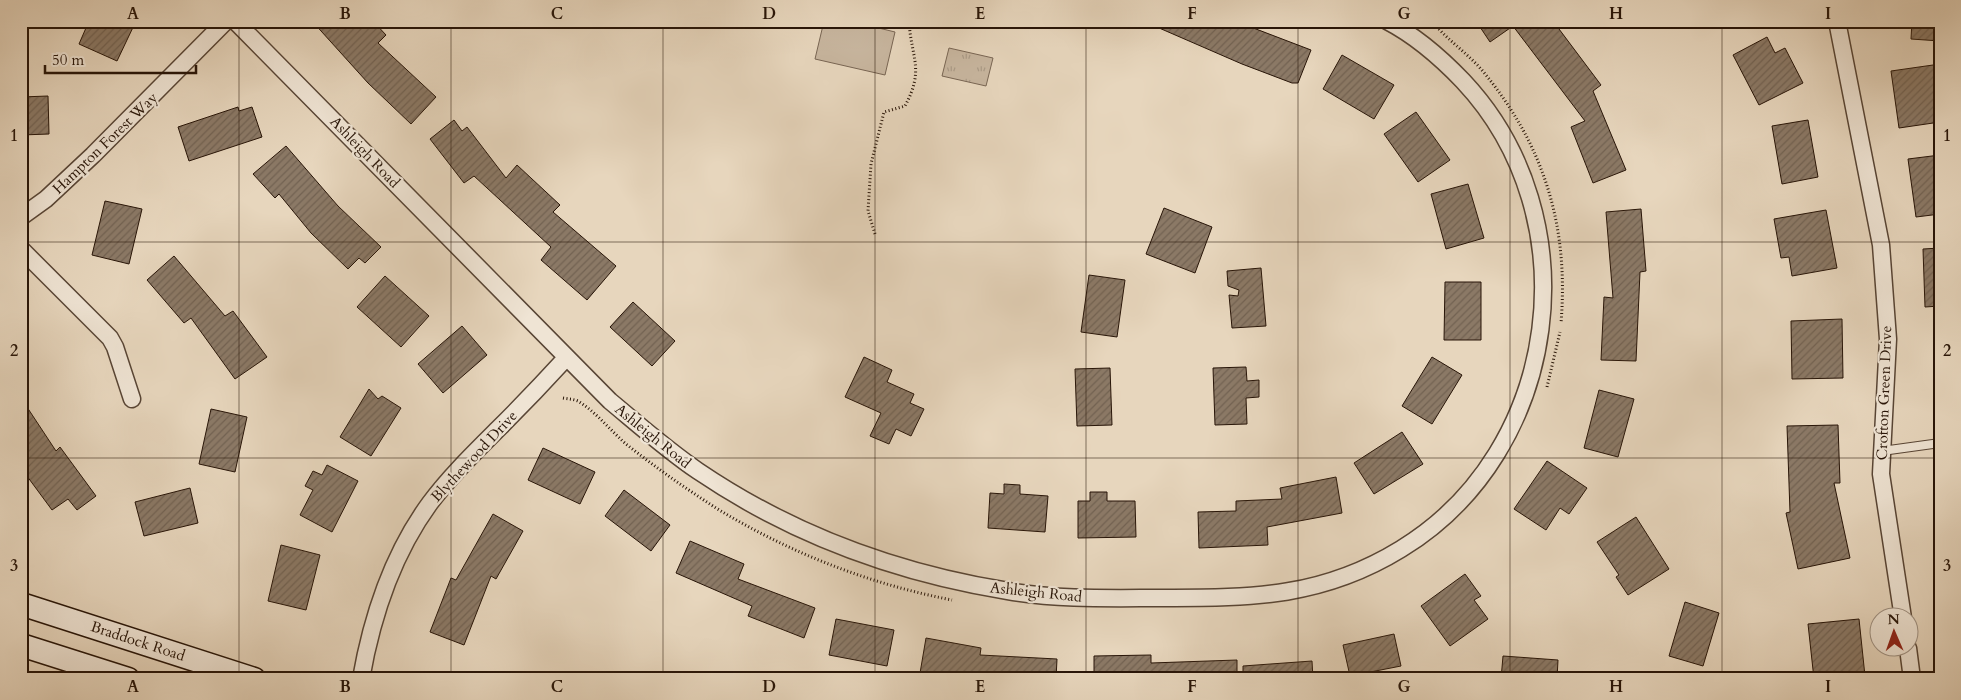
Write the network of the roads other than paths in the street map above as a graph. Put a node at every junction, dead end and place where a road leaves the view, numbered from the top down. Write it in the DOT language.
graph roads {
  1 [pos="226,21"];
  2 [pos="235,21"];
  3 [pos="1837,21"];
  4 [pos="1394,23"];
  5 [pos="21,217"];
  6 [pos="21,249"];
  7 [pos="566,358"];
  8 [pos="132,399"];
  9 [pos="1940,443"];
  10 [pos="1881,451"];
  11 [pos="21,604"];
  12 [pos="1901,608"];
  13 [pos="21,645"];
  14 [pos="1909,658"];
  15 [pos="128,679"];
  16 [pos="254,679"];
  17 [pos="361,679"];
  18 [pos="1912,679"];
  1 -- 5 [label="street, Hampton Forest Way"];
  2 -- 7 [label="street, Ashleigh Road"];
  3 -- 10 [label="street, Crofton Green Drive"];
  4 -- 7 [label="street, Ashleigh Road"];
  6 -- 8 [label="street"];
  7 -- 17 [label="street, Blythewood Drive"];
  9 -- 10 [label="lane"];
  10 -- 12 [label="street, Crofton Green Drive"];
  11 -- 16 [label="main road, Braddock Road"];
  13 -- 15 [label="main road"];
  14 -- 18 [label="street"];
}
